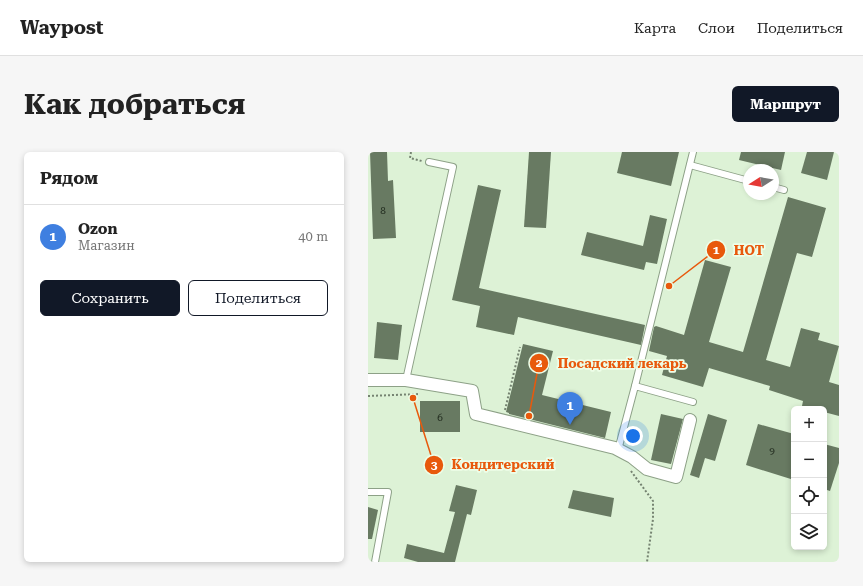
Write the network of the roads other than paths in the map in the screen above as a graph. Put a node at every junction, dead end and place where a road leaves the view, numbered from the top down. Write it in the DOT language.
graph roads {
  1 [pos="693,152"];
  2 [pos="429,162"];
  3 [pos="690,165"];
  4 [pos="743,179"];
  5 [pos="779,189"];
  6 [pos="784,190"];
  7 [pos="368,380"];
  8 [pos="406,380"];
  9 [pos="634,386"];
  10 [pos="693,402"];
  11 [pos="690,420"];
  12 [pos="618,450"];
  13 [pos="368,492"];
  14 [pos="375,562"];
  1 -- 3 [label="lane"];
  2 -- 8 [label="lane"];
  3 -- 4 [label="lane"];
  3 -- 9 [label="lane"];
  5 -- 6 [label="lane"];
  7 -- 8 [label="street"];
  8 -- 12 [label="street"];
  9 -- 10 [label="lane"];
  9 -- 12 [label="lane"];
  11 -- 12 [label="street"];
  13 -- 14 [label="lane"];
}
